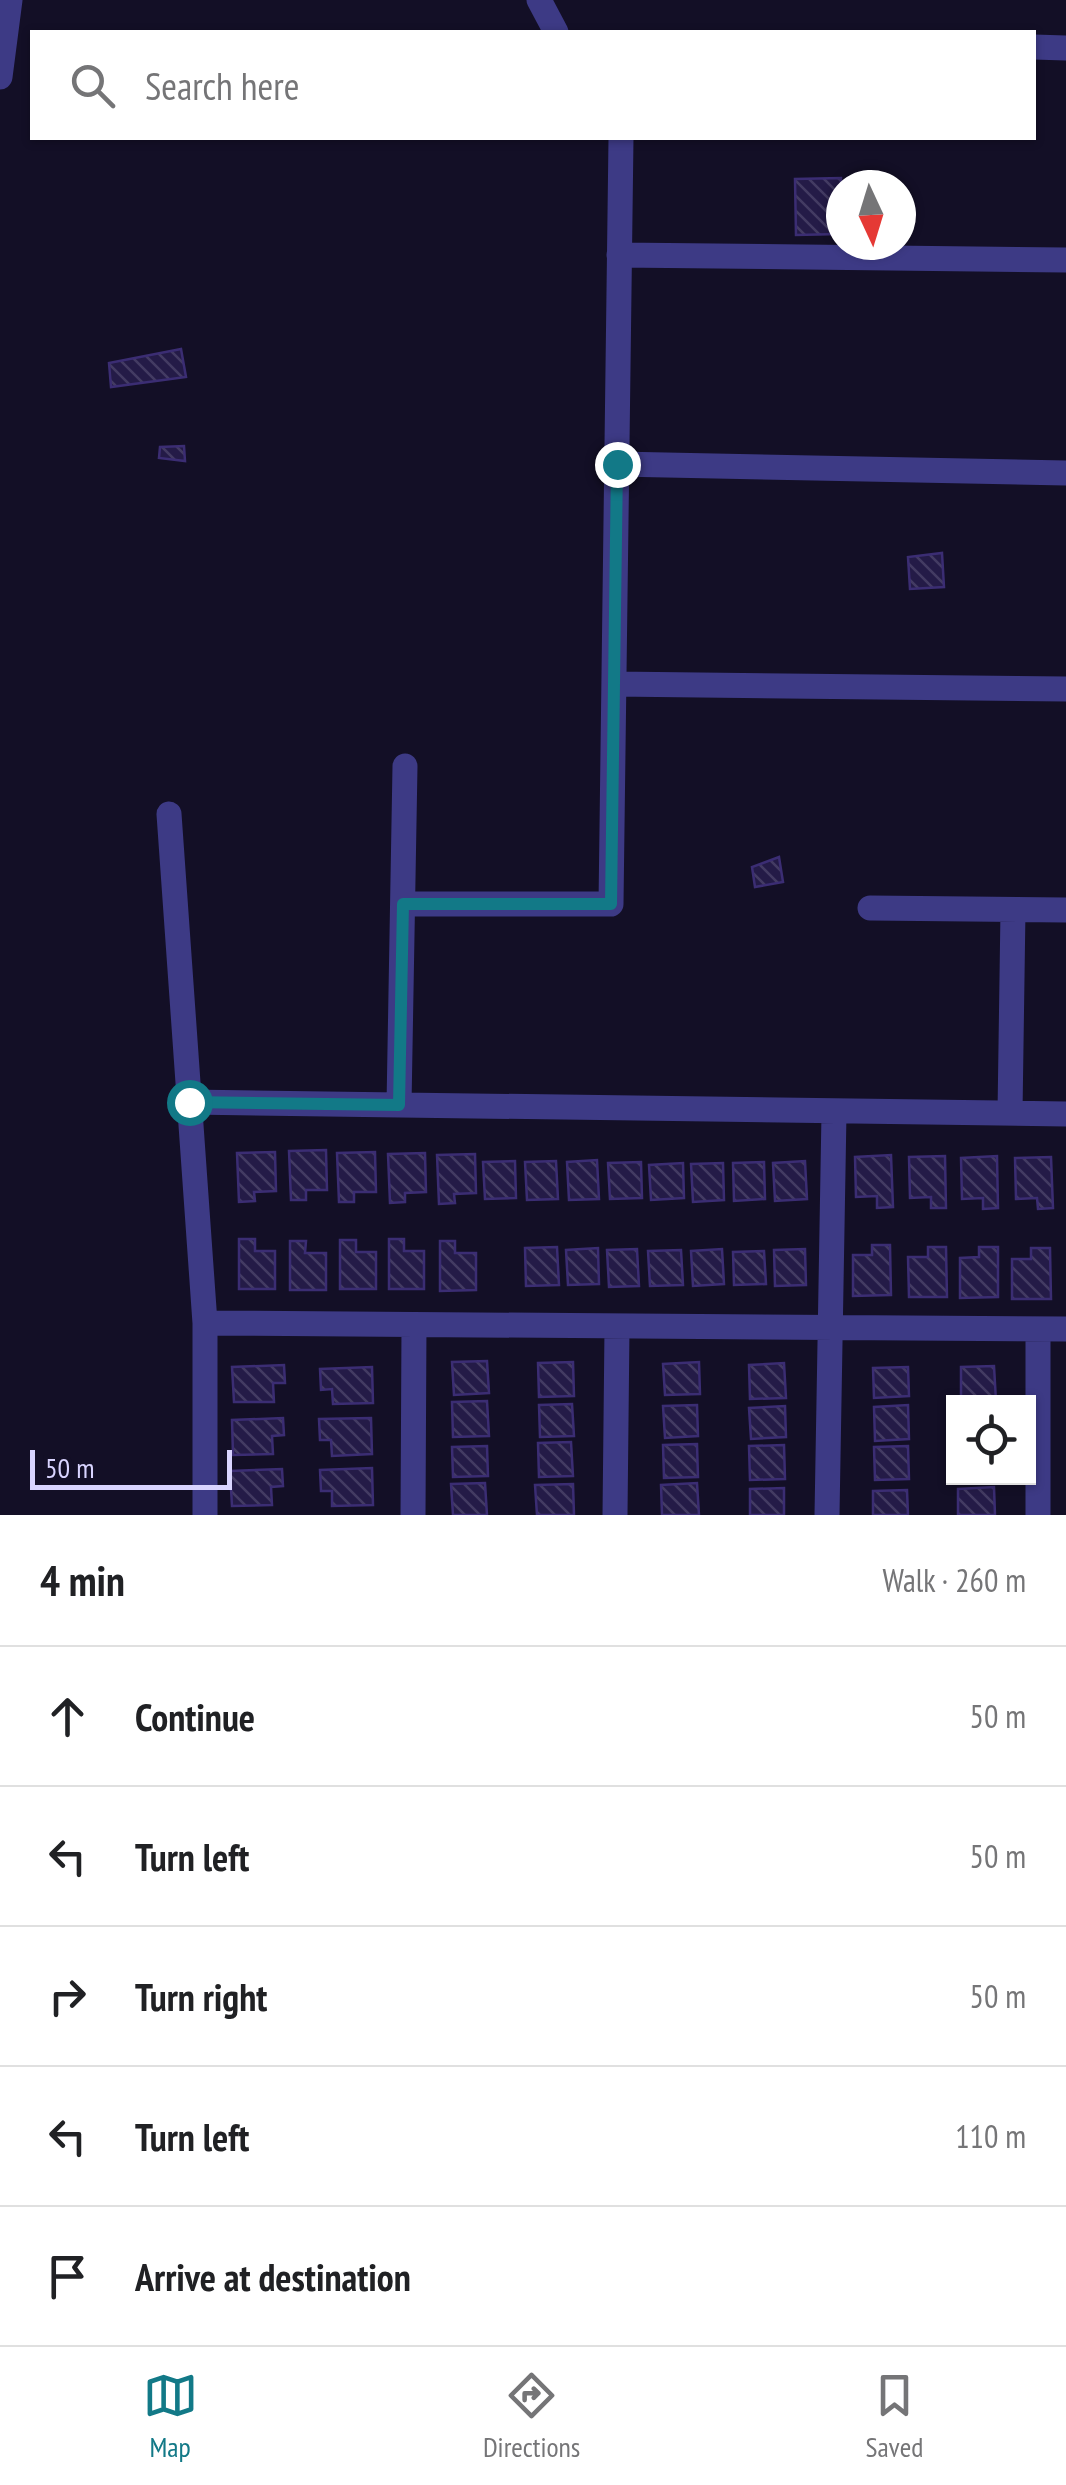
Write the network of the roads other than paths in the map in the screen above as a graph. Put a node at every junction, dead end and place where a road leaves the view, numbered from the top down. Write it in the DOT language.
graph roads {
  1 [pos="10,0"];
  2 [pos="539,0"];
  3 [pos="555,30"];
  4 [pos="1036,47"];
  5 [pos="1066,48"];
  6 [pos="0,77"];
  7 [pos="621,140"];
  8 [pos="620,255"];
  9 [pos="1066,260"];
  10 [pos="617,464"];
  11 [pos="1066,473"];
  12 [pos="614,684"];
  13 [pos="1066,690"];
  14 [pos="405,766"];
  15 [pos="168,814"];
  16 [pos="403,904"];
  17 [pos="870,908"];
  18 [pos="1013,910"];
  19 [pos="1066,910"];
  20 [pos="189,1102"];
  21 [pos="399,1105"];
  22 [pos="834,1113"];
  23 [pos="1010,1113"];
  24 [pos="1066,1114"];
  25 [pos="205,1323"];
  26 [pos="414,1325"];
  27 [pos="617,1328"];
  28 [pos="1038,1329"];
  29 [pos="1066,1329"];
  30 [pos="828,1330"];
  31 [pos="205,1515"];
  32 [pos="413,1515"];
  33 [pos="616,1515"];
  34 [pos="827,1515"];
  35 [pos="1038,1515"];
  1 -- 6 [label="street"];
  2 -- 3 [label="street"];
  4 -- 5 [label="street"];
  7 -- 8 [label="street"];
  8 -- 9 [label="street"];
  8 -- 10 [label="street"];
  10 -- 11 [label="street"];
  10 -- 12 [label="street"];
  12 -- 13 [label="street"];
  12 -- 16 [label="street"];
  14 -- 16 [label="street"];
  15 -- 20 [label="street"];
  16 -- 21 [label="street"];
  17 -- 18 [label="street"];
  18 -- 19 [label="street"];
  18 -- 23 [label="street"];
  20 -- 21 [label="street"];
  20 -- 25 [label="street"];
  21 -- 22 [label="street"];
  22 -- 23 [label="street"];
  22 -- 30 [label="street"];
  23 -- 24 [label="street"];
  25 -- 26 [label="street"];
  25 -- 31 [label="street"];
  26 -- 27 [label="street"];
  26 -- 32 [label="street"];
  27 -- 30 [label="street"];
  27 -- 33 [label="street"];
  28 -- 29 [label="street"];
  28 -- 30 [label="street"];
  28 -- 35 [label="street"];
  30 -- 34 [label="street"];
}
